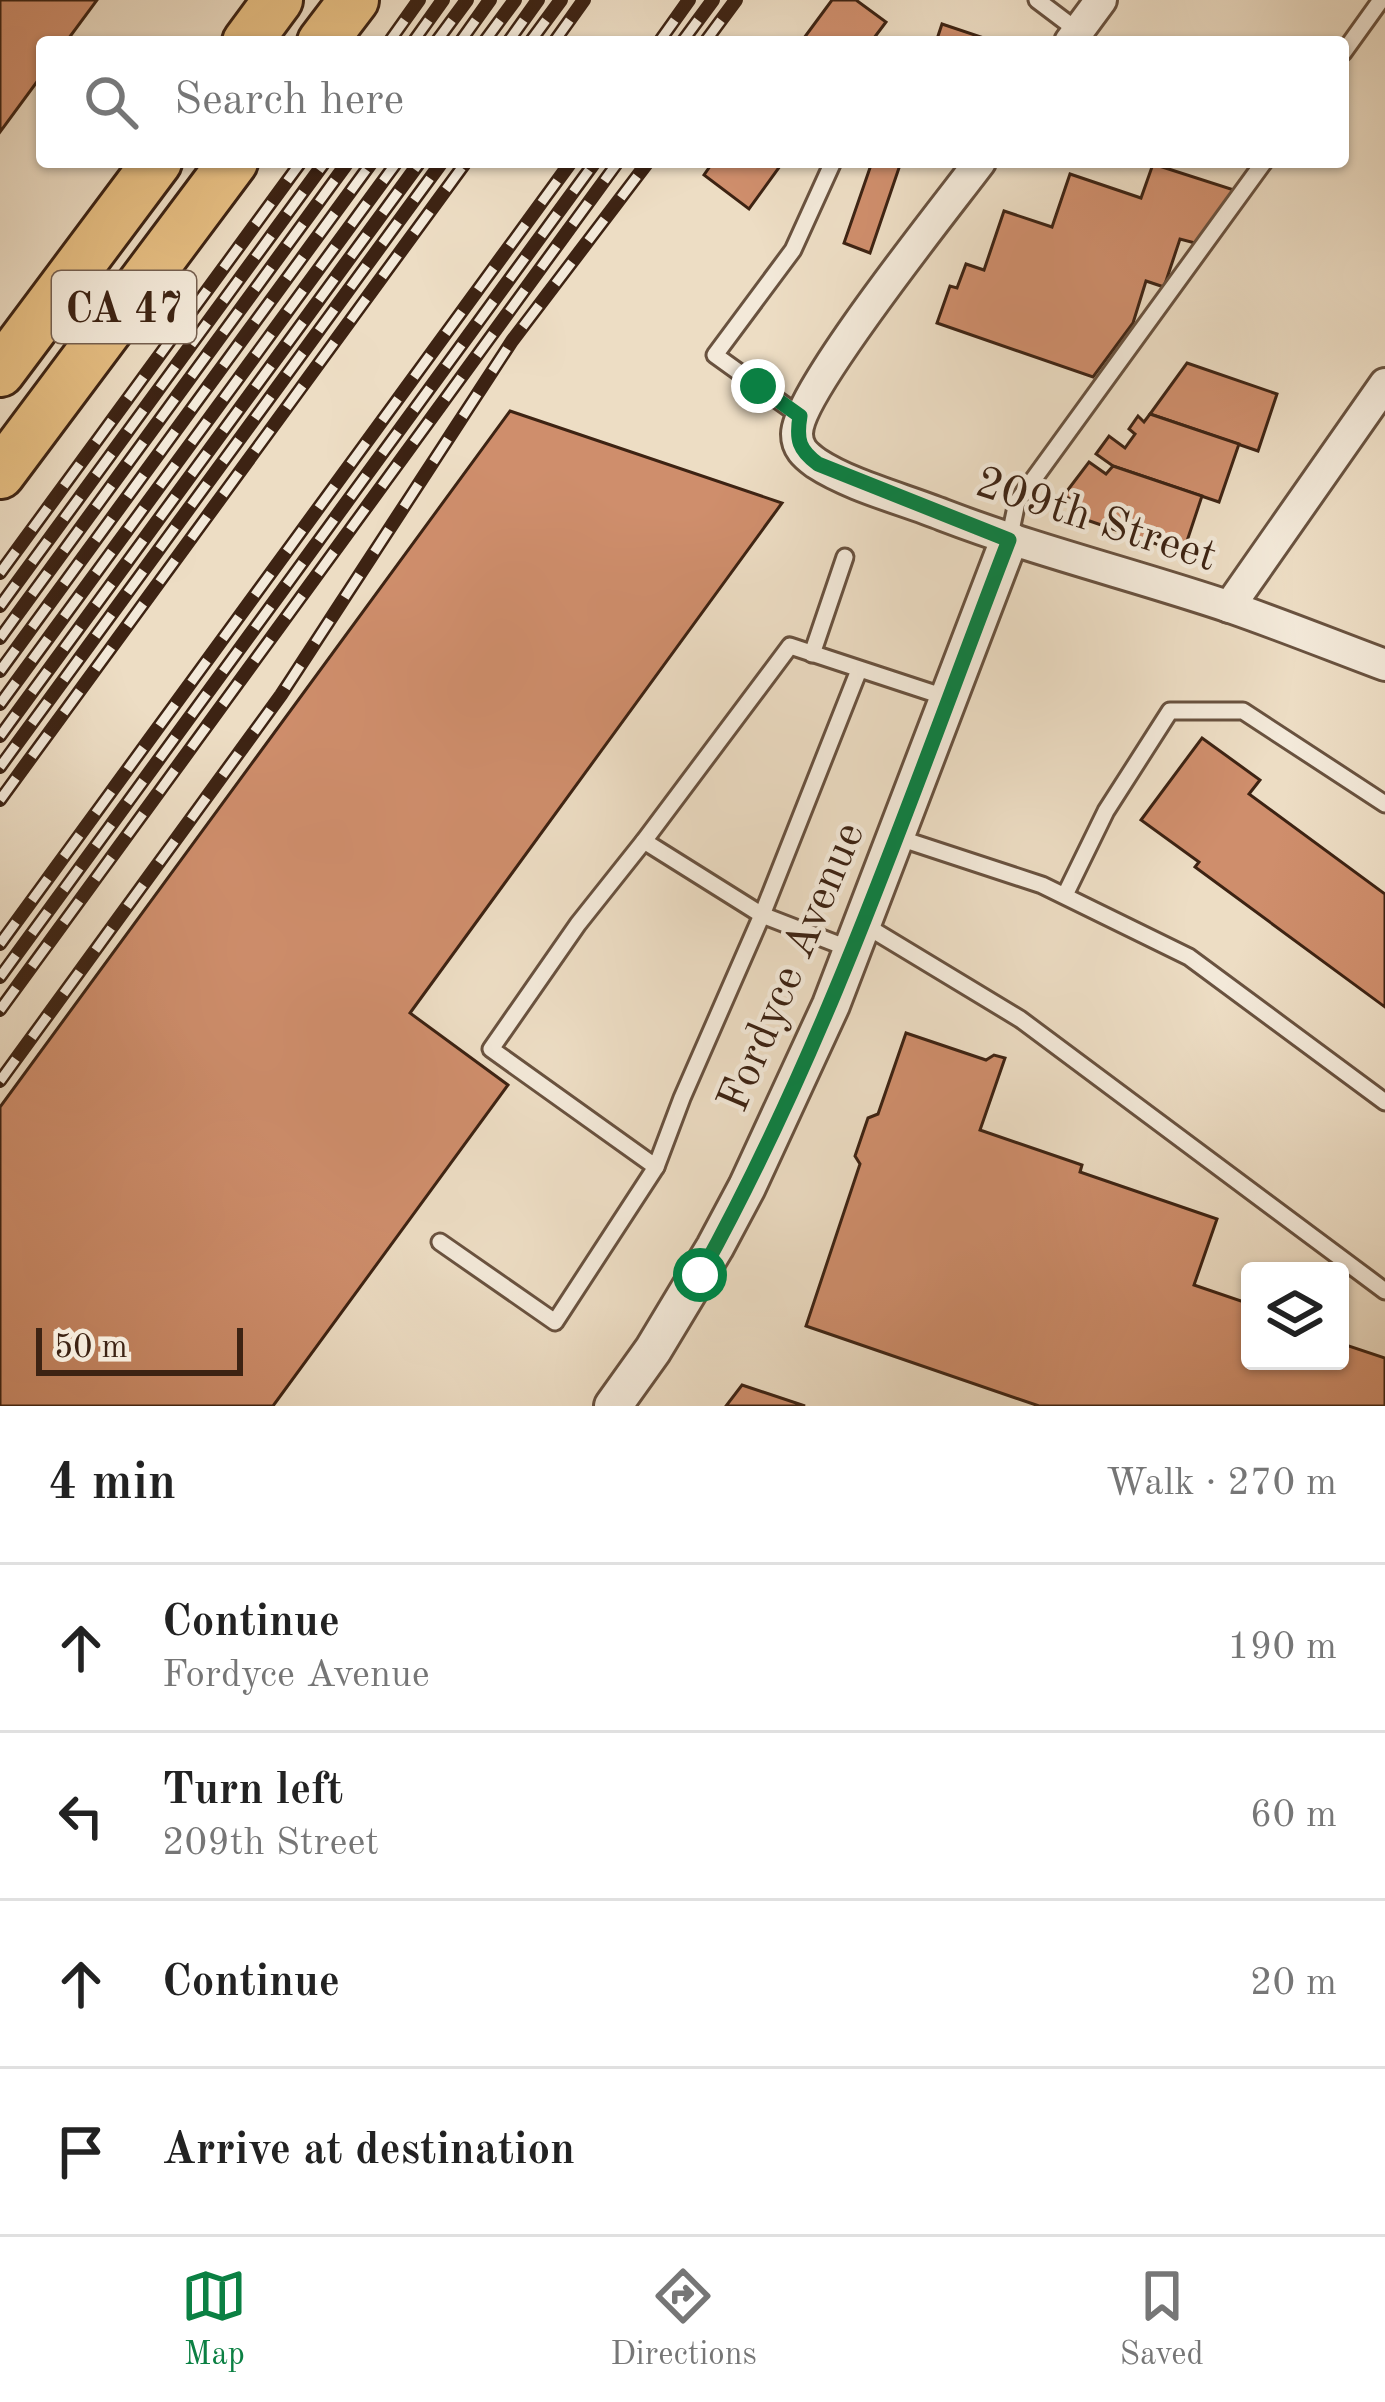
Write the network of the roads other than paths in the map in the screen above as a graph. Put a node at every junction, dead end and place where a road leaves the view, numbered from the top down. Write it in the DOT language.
graph roads {
  1 [pos="278,0"];
  2 [pos="354,0"];
  3 [pos="1036,0"];
  4 [pos="1101,0"];
  5 [pos="1381,0"];
  6 [pos="251,36"];
  7 [pos="327,36"];
  8 [pos="1074,36"];
  9 [pos="1349,44"];
  10 [pos="153,168"];
  11 [pos="228,168"];
  12 [pos="830,168"];
  13 [pos="971,168"];
  14 [pos="1260,168"];
  15 [pos="0,372"];
  16 [pos="1385,384"];
  17 [pos="798,426"];
  18 [pos="5,456"];
  19 [pos="1009,540"];
  20 [pos="845,556"];
  21 [pos="1228,607"];
  22 [pos="812,654"];
  23 [pos="1385,665"];
  24 [pos="859,670"];
  25 [pos="948,698"];
  26 [pos="1385,804"];
  27 [pos="896,837"];
  28 [pos="644,841"];
  29 [pos="1065,896"];
  30 [pos="762,915"];
  31 [pos="858,937"];
  32 [pos="1385,1102"];
  33 [pos="656,1167"];
  34 [pos="440,1242"];
  35 [pos="1385,1292"];
  36 [pos="614,1406"];
  1 -- 6 [label="main road"];
  2 -- 7 [label="main road"];
  3 -- 8 [label="lane"];
  4 -- 8 [label="street"];
  5 -- 9 [label="lane"];
  10 -- 15 [label="main road, CA 47"];
  11 -- 18 [label="main road, CA 47"];
  12 -- 17 [label="lane"];
  13 -- 17 [label="street"];
  14 -- 19 [label="lane"];
  16 -- 21 [label="street"];
  17 -- 19 [label="street, 209th Street"];
  19 -- 21 [label="street, 209th Street"];
  19 -- 25 [label="street, Fordyce Avenue"];
  20 -- 22 [label="lane"];
  21 -- 23 [label="street, 209th Street"];
  22 -- 24 [label="lane"];
  22 -- 28 [label="lane"];
  24 -- 25 [label="lane"];
  24 -- 30 [label="lane"];
  25 -- 27 [label="street, Fordyce Avenue"];
  26 -- 29 [label="lane"];
  27 -- 29 [label="lane"];
  27 -- 31 [label="street, Fordyce Avenue"];
  28 -- 30 [label="lane"];
  28 -- 33 [label="lane"];
  29 -- 32 [label="lane"];
  30 -- 31 [label="lane"];
  30 -- 33 [label="lane"];
  31 -- 35 [label="lane"];
  31 -- 36 [label="street, Fordyce Avenue"];
  33 -- 34 [label="lane"];
}
